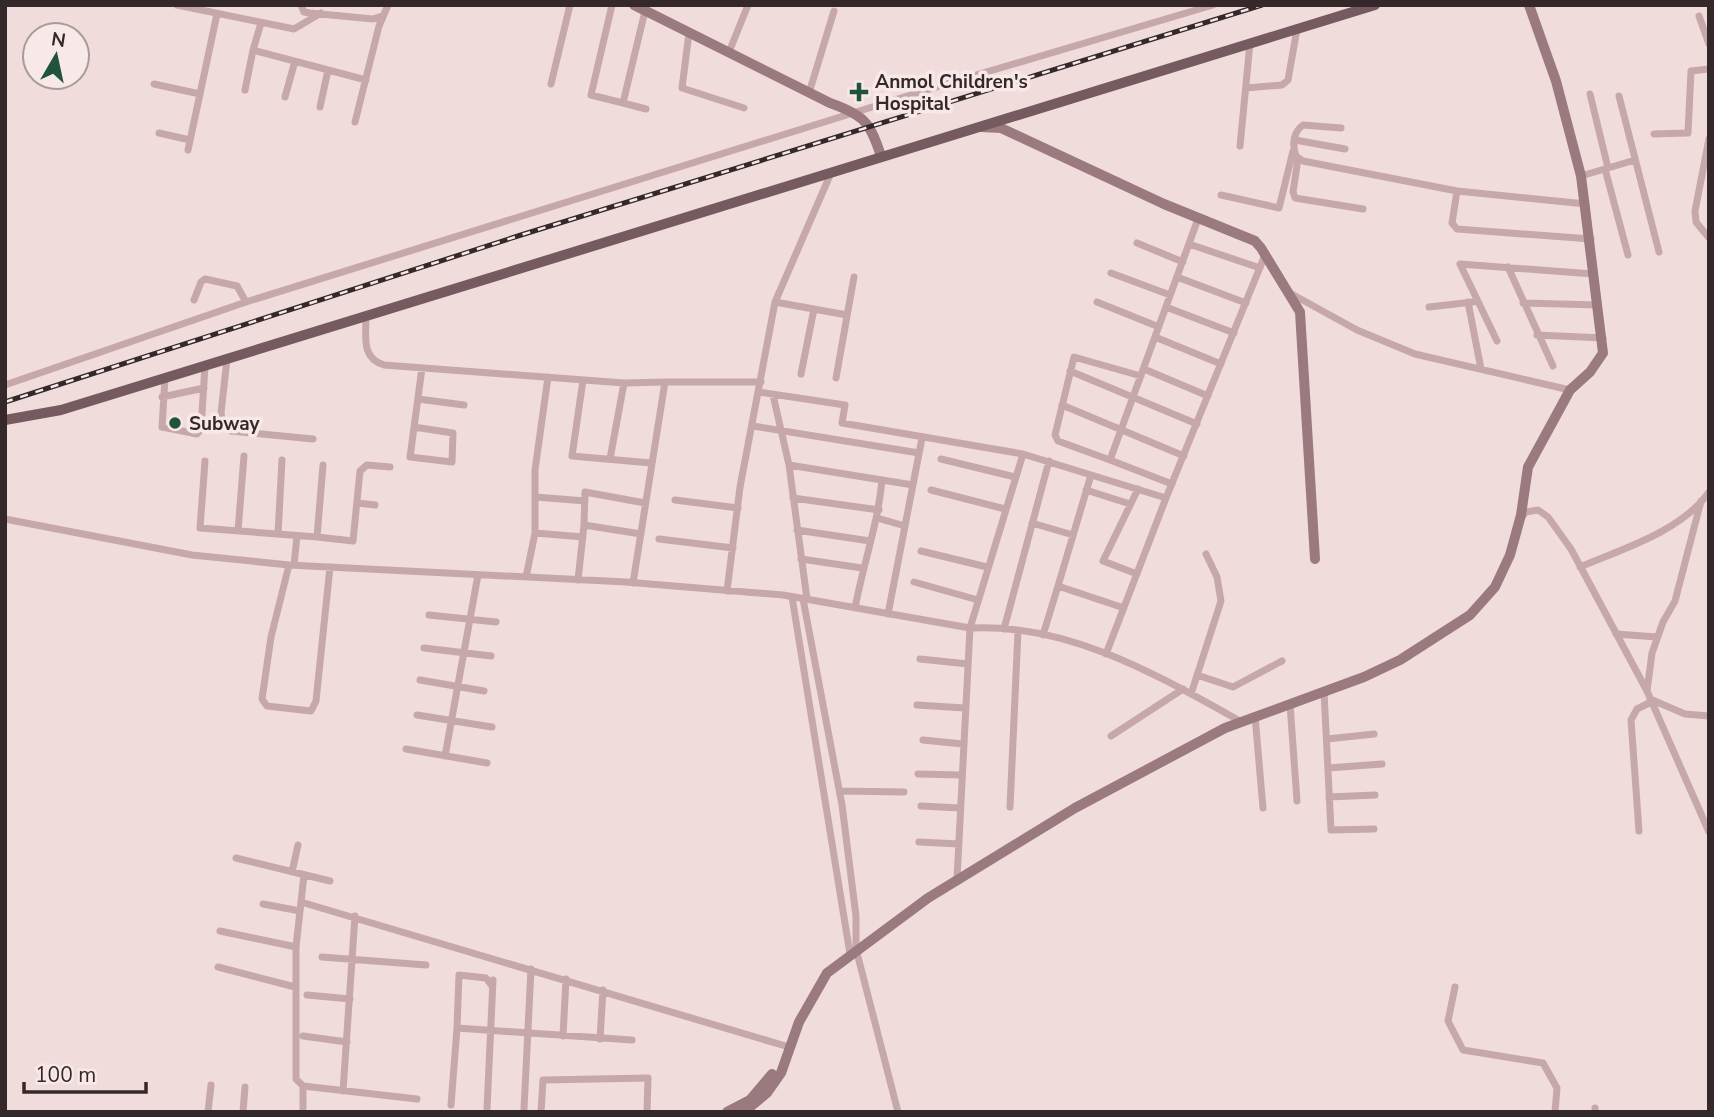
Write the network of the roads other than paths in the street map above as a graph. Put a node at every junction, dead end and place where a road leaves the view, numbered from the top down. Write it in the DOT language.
graph roads {
  1 [pos="177,5"];
  2 [pos="301,5"];
  3 [pos="388,5"];
  4 [pos="570,5"];
  5 [pos="612,5"];
  6 [pos="634,5"];
  7 [pos="747,5"];
  8 [pos="1213,5"];
  9 [pos="1375,5"];
  10 [pos="1529,5"];
  11 [pos="645,11"];
  12 [pos="834,11"];
  13 [pos="321,13"];
  14 [pos="217,14"];
  15 [pos="382,16"];
  16 [pos="1699,16"];
  17 [pos="261,23"];
  18 [pos="1297,29"];
  19 [pos="689,33"];
  20 [pos="1250,43"];
  21 [pos="1709,44"];
  22 [pos="253,50"];
  23 [pos="729,52"];
  24 [pos="295,61"];
  25 [pos="1709,69"];
  26 [pos="328,70"];
  27 [pos="366,80"];
  28 [pos="154,84"];
  29 [pos="551,84"];
  30 [pos="1246,88"];
  31 [pos="245,90"];
  32 [pos="809,93"];
  33 [pos="200,94"];
  34 [pos="1590,94"];
  35 [pos="1619,96"];
  36 [pos="285,97"];
  37 [pos="623,103"];
  38 [pos="320,107"];
  39 [pos="744,108"];
  40 [pos="646,109"];
  41 [pos="856,112"];
  42 [pos="355,122"];
  43 [pos="978,127"];
  44 [pos="1340,128"];
  45 [pos="159,133"];
  46 [pos="1654,134"];
  47 [pos="1709,139"];
  48 [pos="190,140"];
  49 [pos="1295,140"];
  50 [pos="1240,146"];
  51 [pos="1293,149"];
  52 [pos="1345,149"];
  53 [pos="188,150"];
  54 [pos="881,156"];
  55 [pos="1298,159"];
  56 [pos="1635,160"];
  57 [pos="1607,168"];
  58 [pos="831,172"];
  59 [pos="1581,176"];
  60 [pos="1457,191"];
  61 [pos="1222,195"];
  62 [pos="1586,204"];
  63 [pos="1363,209"];
  64 [pos="1198,219"];
  65 [pos="1709,238"];
  66 [pos="1591,239"];
  67 [pos="1137,243"];
  68 [pos="1189,244"];
  69 [pos="1658,252"];
  70 [pos="1265,255"];
  71 [pos="1628,256"];
  72 [pos="1183,262"];
  73 [pos="1508,267"];
  74 [pos="1259,268"];
  75 [pos="1111,272"];
  76 [pos="1592,274"];
  77 [pos="854,277"];
  78 [pos="1177,277"];
  79 [pos="1288,292"];
  80 [pos="1170,295"];
  81 [pos="194,300"];
  82 [pos="1478,301"];
  83 [pos="246,302"];
  84 [pos="775,302"];
  85 [pos="1097,302"];
  86 [pos="1468,302"];
  87 [pos="1245,303"];
  88 [pos="1523,303"];
  89 [pos="1598,305"];
  90 [pos="1166,307"];
  91 [pos="1429,307"];
  92 [pos="814,309"];
  93 [pos="847,315"];
  94 [pos="366,316"];
  95 [pos="1159,327"];
  96 [pos="1234,333"];
  97 [pos="1537,335"];
  98 [pos="1155,337"];
  99 [pos="1603,338"];
  100 [pos="1497,341"];
  101 [pos="227,359"];
  102 [pos="1222,364"];
  103 [pos="205,366"];
  104 [pos="1553,366"];
  105 [pos="422,368"];
  106 [pos="1480,369"];
  107 [pos="1070,371"];
  108 [pos="1142,372"];
  109 [pos="801,374"];
  110 [pos="548,377"];
  111 [pos="165,378"];
  112 [pos="836,378"];
  113 [pos="583,380"];
  114 [pos="665,382"];
  115 [pos="761,382"];
  116 [pos="624,383"];
  117 [pos="5,385"];
  118 [pos="204,388"];
  119 [pos="1570,390"];
  120 [pos="759,392"];
  121 [pos="773,395"];
  122 [pos="1208,396"];
  123 [pos="162,397"];
  124 [pos="1133,398"];
  125 [pos="418,399"];
  126 [pos="464,405"];
  127 [pos="1062,405"];
  128 [pos="5,421"];
  129 [pos="1197,424"];
  130 [pos="753,426"];
  131 [pos="414,427"];
  132 [pos="1121,430"];
  133 [pos="782,431"];
  134 [pos="922,438"];
  135 [pos="313,439"];
  136 [pos="919,453"];
  137 [pos="1023,454"];
  138 [pos="244,456"];
  139 [pos="1184,456"];
  140 [pos="942,458"];
  141 [pos="610,459"];
  142 [pos="282,460"];
  143 [pos="1110,460"];
  144 [pos="205,461"];
  145 [pos="1049,461"];
  146 [pos="651,463"];
  147 [pos="323,465"];
  148 [pos="789,466"];
  149 [pos="390,467"];
  150 [pos="1091,475"];
  151 [pos="1016,477"];
  152 [pos="882,480"];
  153 [pos="1172,484"];
  154 [pos="913,485"];
  155 [pos="1138,489"];
  156 [pos="931,490"];
  157 [pos="1086,490"];
  158 [pos="1709,492"];
  159 [pos="536,497"];
  160 [pos="793,498"];
  161 [pos="1167,498"];
  162 [pos="675,500"];
  163 [pos="585,501"];
  164 [pos="1701,501"];
  165 [pos="357,503"];
  166 [pos="645,503"];
  167 [pos="1130,504"];
  168 [pos="375,505"];
  169 [pos="738,508"];
  170 [pos="1005,509"];
  171 [pos="879,510"];
  172 [pos="877,518"];
  173 [pos="5,519"];
  174 [pos="1520,519"];
  175 [pos="1032,523"];
  176 [pos="584,525"];
  177 [pos="905,526"];
  178 [pos="797,530"];
  179 [pos="238,531"];
  180 [pos="535,533"];
  181 [pos="278,534"];
  182 [pos="640,534"];
  183 [pos="1073,535"];
  184 [pos="297,536"];
  185 [pos="317,537"];
  186 [pos="583,537"];
  187 [pos="659,539"];
  188 [pos="870,541"];
  189 [pos="733,548"];
  190 [pos="920,551"];
  191 [pos="1206,554"];
  192 [pos="801,559"];
  193 [pos="1314,559"];
  194 [pos="292,565"];
  195 [pos="330,567"];
  196 [pos="1580,567"];
  197 [pos="862,568"];
  198 [pos="987,568"];
  199 [pos="1137,574"];
  200 [pos="478,575"];
  201 [pos="526,577"];
  202 [pos="578,580"];
  203 [pos="914,582"];
  204 [pos="634,583"];
  205 [pos="1058,586"];
  206 [pos="727,591"];
  207 [pos="792,597"];
  208 [pos="805,599"];
  209 [pos="978,600"];
  210 [pos="855,608"];
  211 [pos="1124,608"];
  212 [pos="888,614"];
  213 [pos="429,615"];
  214 [pos="469,620"];
  215 [pos="496,622"];
  216 [pos="970,628"];
  217 [pos="1004,629"];
  218 [pos="1018,631"];
  219 [pos="1616,634"];
  220 [pos="1043,635"];
  221 [pos="1657,637"];
  222 [pos="424,648"];
  223 [pos="463,653"];
  224 [pos="1106,654"];
  225 [pos="491,656"];
  226 [pos="920,659"];
  227 [pos="1282,661"];
  228 [pos="968,664"];
  229 [pos="1197,675"];
  230 [pos="420,680"];
  231 [pos="457,686"];
  232 [pos="484,691"];
  233 [pos="1187,692"];
  234 [pos="1324,692"];
  235 [pos="1649,697"];
  236 [pos="1290,704"];
  237 [pos="918,705"];
  238 [pos="965,708"];
  239 [pos="416,715"];
  240 [pos="1255,716"];
  241 [pos="1709,716"];
  242 [pos="451,720"];
  243 [pos="1240,721"];
  244 [pos="492,727"];
  245 [pos="1374,734"];
  246 [pos="1111,736"];
  247 [pos="1326,738"];
  248 [pos="923,740"];
  249 [pos="963,744"];
  250 [pos="407,749"];
  251 [pos="445,756"];
  252 [pos="487,763"];
  253 [pos="1382,764"];
  254 [pos="1328,768"];
  255 [pos="918,774"];
  256 [pos="962,775"];
  257 [pos="840,791"];
  258 [pos="904,792"];
  259 [pos="1375,795"];
  260 [pos="1329,797"];
  261 [pos="1297,801"];
  262 [pos="920,806"];
  263 [pos="1010,807"];
  264 [pos="961,808"];
  265 [pos="1263,808"];
  266 [pos="1374,829"];
  267 [pos="1639,831"];
  268 [pos="1709,832"];
  269 [pos="919,842"];
  270 [pos="959,844"];
  271 [pos="298,845"];
  272 [pos="236,858"];
  273 [pos="292,872"];
  274 [pos="304,875"];
  275 [pos="957,879"];
  276 [pos="330,881"];
  277 [pos="263,904"];
  278 [pos="301,904"];
  279 [pos="355,916"];
  280 [pos="220,931"];
  281 [pos="296,947"];
  282 [pos="853,952"];
  283 [pos="322,957"];
  284 [pos="353,959"];
  285 [pos="426,965"];
  286 [pos="218,967"];
  287 [pos="531,969"];
  288 [pos="566,979"];
  289 [pos="295,987"];
  290 [pos="1455,987"];
  291 [pos="603,990"];
  292 [pos="307,995"];
  293 [pos="350,999"];
  294 [pos="457,1028"];
  295 [pos="493,1031"];
  296 [pos="529,1033"];
  297 [pos="303,1036"];
  298 [pos="563,1036"];
  299 [pos="600,1039"];
  300 [pos="632,1040"];
  301 [pos="347,1042"];
  302 [pos="789,1048"];
  303 [pos="211,1085"];
  304 [pos="303,1086"];
  305 [pos="245,1087"];
  306 [pos="343,1091"];
  307 [pos="417,1098"];
  308 [pos="451,1105"];
  309 [pos="487,1109"];
  310 [pos="524,1109"];
  311 [pos="730,1111"];
  312 [pos="208,1112"];
  313 [pos="243,1112"];
  314 [pos="303,1112"];
  315 [pos="541,1112"];
  316 [pos="647,1112"];
  317 [pos="744,1112"];
  318 [pos="898,1112"];
  319 [pos="1555,1112"];
  1 -- 14 [label="street"];
  2 -- 13 [label="street"];
  3 -- 15 [label="street"];
  4 -- 29 [label="street"];
  5 -- 37 [label="street"];
  6 -- 11 [label="street"];
  7 -- 23 [label="street"];
  8 -- 41 [label="street"];
  9 -- 18 [label="main road"];
  10 -- 59 [label="street"];
  11 -- 19 [label="street"];
  11 -- 37 [label="street"];
  12 -- 32 [label="street"];
  13 -- 15 [label="street"];
  13 -- 17 [label="street"];
  14 -- 17 [label="street"];
  14 -- 33 [label="street"];
  15 -- 27 [label="street"];
  16 -- 21 [label="street"];
  17 -- 22 [label="street"];
  18 -- 20 [label="main road"];
  18 -- 30 [label="street"];
  19 -- 23 [label="street"];
  19 -- 39 [label="street"];
  20 -- 30 [label="street"];
  20 -- 43 [label="main road"];
  22 -- 24 [label="street"];
  22 -- 31 [label="street"];
  23 -- 32 [label="street"];
  24 -- 26 [label="street"];
  24 -- 36 [label="street"];
  25 -- 46 [label="street"];
  26 -- 27 [label="street"];
  26 -- 38 [label="street"];
  27 -- 42 [label="street"];
  28 -- 33 [label="street"];
  30 -- 50 [label="street"];
  32 -- 41 [label="street"];
  33 -- 48 [label="street"];
  34 -- 57 [label="street"];
  35 -- 56 [label="street"];
  37 -- 40 [label="street"];
  41 -- 54 [label="street"];
  41 -- 83 [label="street"];
  43 -- 54 [label="main road"];
  43 -- 64 [label="street"];
  44 -- 49 [label="street"];
  45 -- 48 [label="street"];
  47 -- 65 [label="street"];
  48 -- 53 [label="street"];
  49 -- 51 [label="street"];
  49 -- 52 [label="street"];
  51 -- 55 [label="street"];
  51 -- 61 [label="street"];
  54 -- 58 [label="main road"];
  55 -- 60 [label="street"];
  55 -- 63 [label="street"];
  56 -- 57 [label="street"];
  56 -- 69 [label="street"];
  57 -- 59 [label="street"];
  57 -- 71 [label="street"];
  58 -- 84 [label="street"];
  58 -- 94 [label="main road"];
  59 -- 62 [label="street"];
  60 -- 62 [label="street"];
  60 -- 66 [label="street"];
  62 -- 66 [label="street"];
  64 -- 68 [label="street"];
  64 -- 70 [label="street"];
  66 -- 76 [label="street"];
  67 -- 72 [label="street"];
  68 -- 72 [label="street"];
  68 -- 74 [label="street"];
  70 -- 74 [label="street"];
  70 -- 79 [label="street"];
  72 -- 78 [label="street"];
  73 -- 76 [label="street"];
  73 -- 82 [label="street"];
  73 -- 88 [label="street"];
  74 -- 87 [label="street"];
  75 -- 80 [label="street"];
  76 -- 89 [label="street"];
  77 -- 93 [label="street"];
  78 -- 80 [label="street"];
  78 -- 87 [label="street"];
  79 -- 106 [label="street"];
  79 -- 193 [label="street"];
  80 -- 90 [label="street"];
  81 -- 83 [label="street"];
  82 -- 86 [label="street"];
  82 -- 100 [label="street"];
  83 -- 117 [label="street"];
  84 -- 92 [label="street"];
  84 -- 115 [label="street"];
  85 -- 95 [label="street"];
  86 -- 91 [label="street"];
  86 -- 106 [label="street"];
  87 -- 96 [label="street"];
  88 -- 89 [label="street"];
  88 -- 97 [label="street"];
  89 -- 99 [label="street"];
  90 -- 95 [label="street"];
  90 -- 96 [label="street"];
  92 -- 93 [label="street"];
  92 -- 109 [label="street"];
  93 -- 112 [label="street"];
  94 -- 101 [label="main road"];
  94 -- 105 [label="street"];
  95 -- 98 [label="street"];
  96 -- 102 [label="street"];
  97 -- 99 [label="street"];
  97 -- 104 [label="street"];
  98 -- 102 [label="street"];
  98 -- 108 [label="street"];
  99 -- 119 [label="street"];
  101 -- 103 [label="main road"];
  101 -- 135 [label="street"];
  102 -- 122 [label="street"];
  103 -- 111 [label="main road"];
  103 -- 118 [label="street"];
  105 -- 110 [label="street"];
  105 -- 125 [label="street"];
  106 -- 119 [label="street"];
  107 -- 108 [label="street"];
  107 -- 124 [label="street"];
  107 -- 127 [label="street"];
  108 -- 122 [label="street"];
  108 -- 124 [label="street"];
  110 -- 113 [label="street"];
  110 -- 159 [label="street"];
  111 -- 123 [label="street"];
  111 -- 128 [label="main road"];
  113 -- 116 [label="street"];
  113 -- 141 [label="street"];
  114 -- 115 [label="street"];
  114 -- 116 [label="street"];
  114 -- 146 [label="street"];
  115 -- 120 [label="street"];
  116 -- 141 [label="street"];
  118 -- 123 [label="street"];
  118 -- 123 [label="street"];
  119 -- 174 [label="street"];
  120 -- 121 [label="street"];
  120 -- 130 [label="street"];
  121 -- 133 [label="street"];
  121 -- 134 [label="street"];
  122 -- 129 [label="street"];
  124 -- 129 [label="street"];
  124 -- 132 [label="street"];
  125 -- 126 [label="street"];
  125 -- 131 [label="street"];
  127 -- 132 [label="street"];
  127 -- 143 [label="street"];
  129 -- 139 [label="street"];
  130 -- 133 [label="street"];
  130 -- 169 [label="street"];
  131 -- 131 [label="street"];
  132 -- 139 [label="street"];
  132 -- 143 [label="street"];
  133 -- 136 [label="street"];
  133 -- 148 [label="street"];
  134 -- 136 [label="street"];
  134 -- 137 [label="street"];
  136 -- 154 [label="street"];
  137 -- 145 [label="street"];
  137 -- 151 [label="street"];
  138 -- 179 [label="street"];
  139 -- 153 [label="street"];
  140 -- 151 [label="street"];
  141 -- 146 [label="street"];
  142 -- 181 [label="street"];
  143 -- 153 [label="street"];
  144 -- 179 [label="street"];
  145 -- 150 [label="street"];
  145 -- 175 [label="street"];
  146 -- 166 [label="street"];
  147 -- 185 [label="street"];
  148 -- 152 [label="street"];
  148 -- 160 [label="street"];
  149 -- 165 [label="street"];
  150 -- 155 [label="street"];
  150 -- 157 [label="street"];
  151 -- 170 [label="street"];
  152 -- 154 [label="street"];
  152 -- 171 [label="street"];
  153 -- 161 [label="street"];
  154 -- 177 [label="street"];
  155 -- 161 [label="street"];
  155 -- 167 [label="street"];
  156 -- 170 [label="street"];
  157 -- 167 [label="street"];
  157 -- 183 [label="street"];
  158 -- 164 [label="street"];
  159 -- 163 [label="street"];
  159 -- 180 [label="street"];
  160 -- 171 [label="street"];
  160 -- 178 [label="street"];
  161 -- 199 [label="street"];
  162 -- 169 [label="street"];
  163 -- 166 [label="street"];
  163 -- 176 [label="street"];
  164 -- 196 [label="street"];
  164 -- 221 [label="street"];
  165 -- 168 [label="street"];
  165 -- 185 [label="street"];
  166 -- 182 [label="street"];
  167 -- 199 [label="street"];
  169 -- 189 [label="street"];
  170 -- 198 [label="street"];
  171 -- 172 [label="street"];
  172 -- 177 [label="street"];
  172 -- 188 [label="street"];
  173 -- 194 [label="street"];
  174 -- 196 [label="street"];
  174 -- 234 [label="street"];
  175 -- 183 [label="street"];
  175 -- 217 [label="street"];
  176 -- 182 [label="street"];
  176 -- 186 [label="street"];
  177 -- 212 [label="street"];
  178 -- 188 [label="street"];
  178 -- 192 [label="street"];
  179 -- 181 [label="street"];
  180 -- 186 [label="street"];
  180 -- 201 [label="street"];
  181 -- 184 [label="street"];
  182 -- 204 [label="street"];
  183 -- 205 [label="street"];
  184 -- 185 [label="street"];
  184 -- 194 [label="street"];
  186 -- 202 [label="street"];
  187 -- 189 [label="street"];
  188 -- 197 [label="street"];
  189 -- 206 [label="street"];
  190 -- 198 [label="street"];
  191 -- 229 [label="street"];
  192 -- 197 [label="street"];
  192 -- 208 [label="street"];
  194 -- 195 [label="street"];
  194 -- 195 [label="street"];
  195 -- 200 [label="street"];
  196 -- 219 [label="street"];
  197 -- 210 [label="street"];
  198 -- 209 [label="street"];
  199 -- 211 [label="street"];
  200 -- 201 [label="street"];
  200 -- 214 [label="street"];
  201 -- 202 [label="street"];
  202 -- 204 [label="street"];
  203 -- 209 [label="street"];
  204 -- 206 [label="street"];
  205 -- 211 [label="street"];
  205 -- 220 [label="street"];
  206 -- 207 [label="street"];
  207 -- 208 [label="street"];
  207 -- 282 [label="street"];
  208 -- 210 [label="street"];
  208 -- 257 [label="street"];
  209 -- 216 [label="street"];
  210 -- 212 [label="street"];
  211 -- 224 [label="street"];
  212 -- 216 [label="street"];
  213 -- 214 [label="street"];
  214 -- 215 [label="street"];
  214 -- 223 [label="street"];
  216 -- 217 [label="street"];
  216 -- 228 [label="street"];
  217 -- 218 [label="street"];
  218 -- 220 [label="street"];
  218 -- 263 [label="street"];
  219 -- 221 [label="street"];
  219 -- 235 [label="street"];
  220 -- 224 [label="street"];
  221 -- 235 [label="street"];
  222 -- 223 [label="street"];
  223 -- 225 [label="street"];
  223 -- 231 [label="street"];
  224 -- 233 [label="street"];
  226 -- 228 [label="street"];
  227 -- 229 [label="street"];
  228 -- 238 [label="street"];
  229 -- 233 [label="street"];
  230 -- 231 [label="street"];
  231 -- 232 [label="street"];
  231 -- 242 [label="street"];
  233 -- 243 [label="street"];
  233 -- 246 [label="street"];
  234 -- 236 [label="street"];
  234 -- 247 [label="street"];
  235 -- 241 [label="street"];
  235 -- 267 [label="street"];
  235 -- 268 [label="street"];
  236 -- 240 [label="street"];
  236 -- 261 [label="street"];
  237 -- 238 [label="street"];
  238 -- 249 [label="street"];
  239 -- 242 [label="street"];
  240 -- 243 [label="street"];
  240 -- 265 [label="street"];
  242 -- 244 [label="street"];
  242 -- 251 [label="street"];
  243 -- 275 [label="street"];
  245 -- 247 [label="street"];
  247 -- 254 [label="street"];
  248 -- 249 [label="street"];
  249 -- 256 [label="street"];
  250 -- 251 [label="street"];
  251 -- 252 [label="street"];
  253 -- 254 [label="street"];
  254 -- 260 [label="street"];
  255 -- 256 [label="street"];
  256 -- 264 [label="street"];
  257 -- 258 [label="street"];
  257 -- 282 [label="street"];
  259 -- 260 [label="street"];
  260 -- 266 [label="street"];
  262 -- 264 [label="street"];
  264 -- 270 [label="street"];
  269 -- 270 [label="street"];
  270 -- 275 [label="street"];
  271 -- 273 [label="street"];
  272 -- 273 [label="street"];
  273 -- 274 [label="street"];
  274 -- 276 [label="street"];
  274 -- 278 [label="street"];
  275 -- 282 [label="street"];
  277 -- 278 [label="street"];
  278 -- 279 [label="street"];
  278 -- 281 [label="street"];
  279 -- 284 [label="street"];
  279 -- 287 [label="street"];
  280 -- 281 [label="street"];
  281 -- 289 [label="street"];
  282 -- 302 [label="street"];
  282 -- 318 [label="street"];
  283 -- 284 [label="street"];
  284 -- 285 [label="street"];
  284 -- 293 [label="street"];
  286 -- 289 [label="street"];
  287 -- 288 [label="street"];
  287 -- 296 [label="street"];
  288 -- 291 [label="street"];
  288 -- 298 [label="street"];
  289 -- 304 [label="street"];
  290 -- 319 [label="street"];
  291 -- 299 [label="street"];
  291 -- 302 [label="street"];
  292 -- 293 [label="street"];
  293 -- 301 [label="street"];
  294 -- 295 [label="street"];
  294 -- 295 [label="street"];
  294 -- 308 [label="street"];
  295 -- 296 [label="street"];
  295 -- 309 [label="street"];
  296 -- 298 [label="street"];
  296 -- 310 [label="street"];
  297 -- 301 [label="street"];
  298 -- 299 [label="street"];
  299 -- 300 [label="street"];
  301 -- 306 [label="street"];
  302 -- 311 [label="street"];
  302 -- 317 [label="street"];
  303 -- 312 [label="street"];
  304 -- 306 [label="street"];
  304 -- 314 [label="street"];
  305 -- 313 [label="street"];
  306 -- 307 [label="street"];
  315 -- 316 [label="street"];
}
